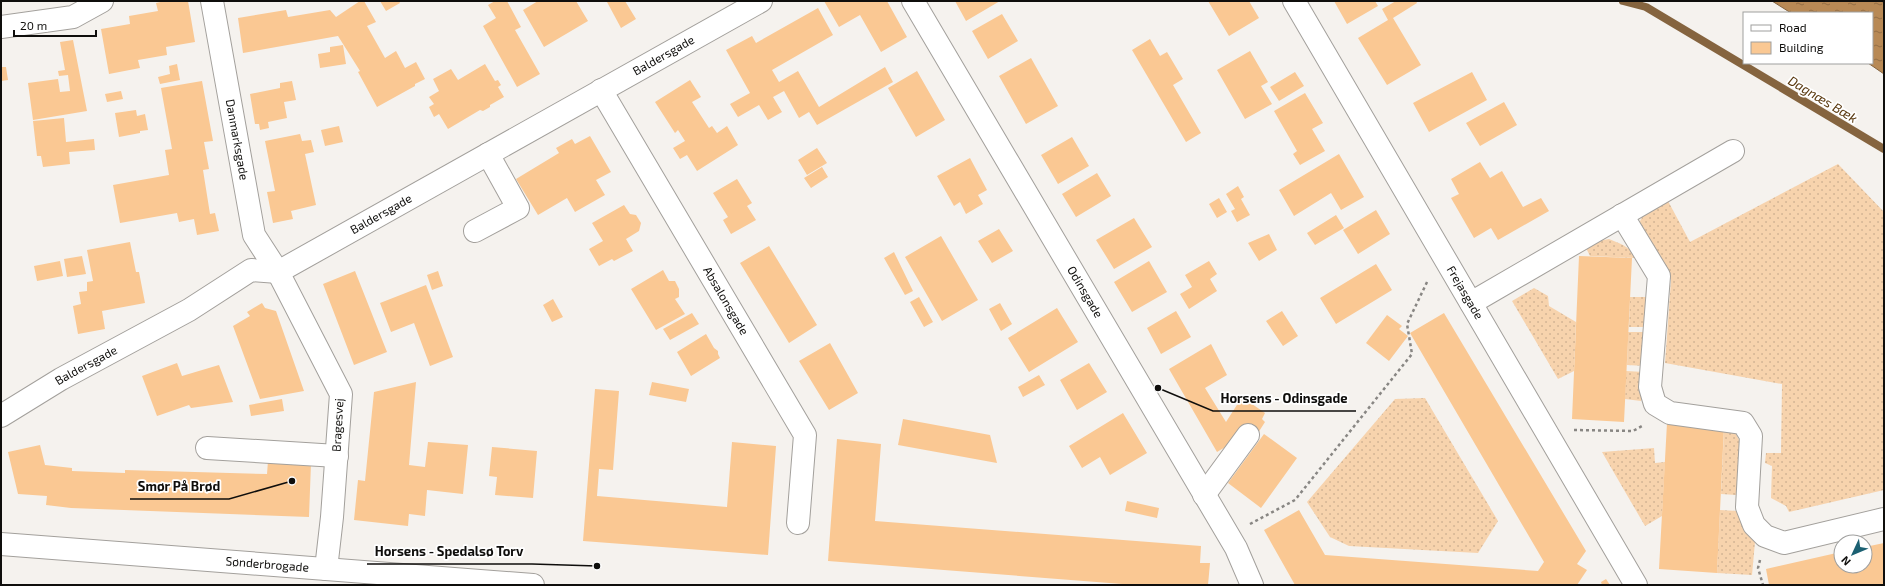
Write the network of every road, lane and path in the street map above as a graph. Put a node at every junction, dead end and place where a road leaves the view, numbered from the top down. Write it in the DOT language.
graph roads {
  1 [pos="102,1"];
  2 [pos="212,1"];
  3 [pos="761,1"];
  4 [pos="913,1"];
  5 [pos="1294,1"];
  6 [pos="1,26"];
  7 [pos="601,90"];
  8 [pos="1733,151"];
  9 [pos="488,154"];
  10 [pos="1622,215"];
  11 [pos="475,231"];
  12 [pos="1448,264"];
  13 [pos="278,272"];
  14 [pos="1471,303"];
  15 [pos="1655,404"];
  16 [pos="1,416"];
  17 [pos="1248,435"];
  18 [pos="1552,442"];
  19 [pos="207,448"];
  20 [pos="337,456"];
  21 [pos="1204,495"];
  22 [pos="1884,519"];
  23 [pos="798,523"];
  24 [pos="1228,535"];
  25 [pos="1,544"];
  26 [pos="326,569"];
  27 [pos="533,585"];
  28 [pos="1252,585"];
  29 [pos="1636,585"];
  1 -- 6 [label="street"];
  2 -- 13 [label="street, Danmarksgade"];
  3 -- 7 [label="street, Baldersgade"];
  4 -- 21 [label="street, Odinsgade"];
  5 -- 12 [label="street, Frejasgade"];
  7 -- 9 [label="street, Baldersgade"];
  7 -- 23 [label="street, Absalonsgade"];
  8 -- 10 [label="street"];
  9 -- 11 [label="street"];
  9 -- 13 [label="street, Baldersgade"];
  10 -- 14 [label="street"];
  10 -- 15 [label="street"];
  12 -- 14 [label="street, Frejasgade"];
  12 -- 24 [label="path"];
  13 -- 16 [label="street, Baldersgade"];
  13 -- 20 [label="street, Bragesvej"];
  14 -- 18 [label="street, Frejasgade"];
  15 -- 18 [label="path"];
  15 -- 22 [label="street"];
  17 -- 21 [label="street"];
  18 -- 29 [label="street, Frejasgade"];
  19 -- 20 [label="street"];
  20 -- 26 [label="street, Bragesvej"];
  21 -- 24 [label="street, Odinsgade"];
  24 -- 28 [label="street, Odinsgade"];
  25 -- 26 [label="street, Sønderbrogade"];
  26 -- 27 [label="street, Sønderbrogade"];
}
